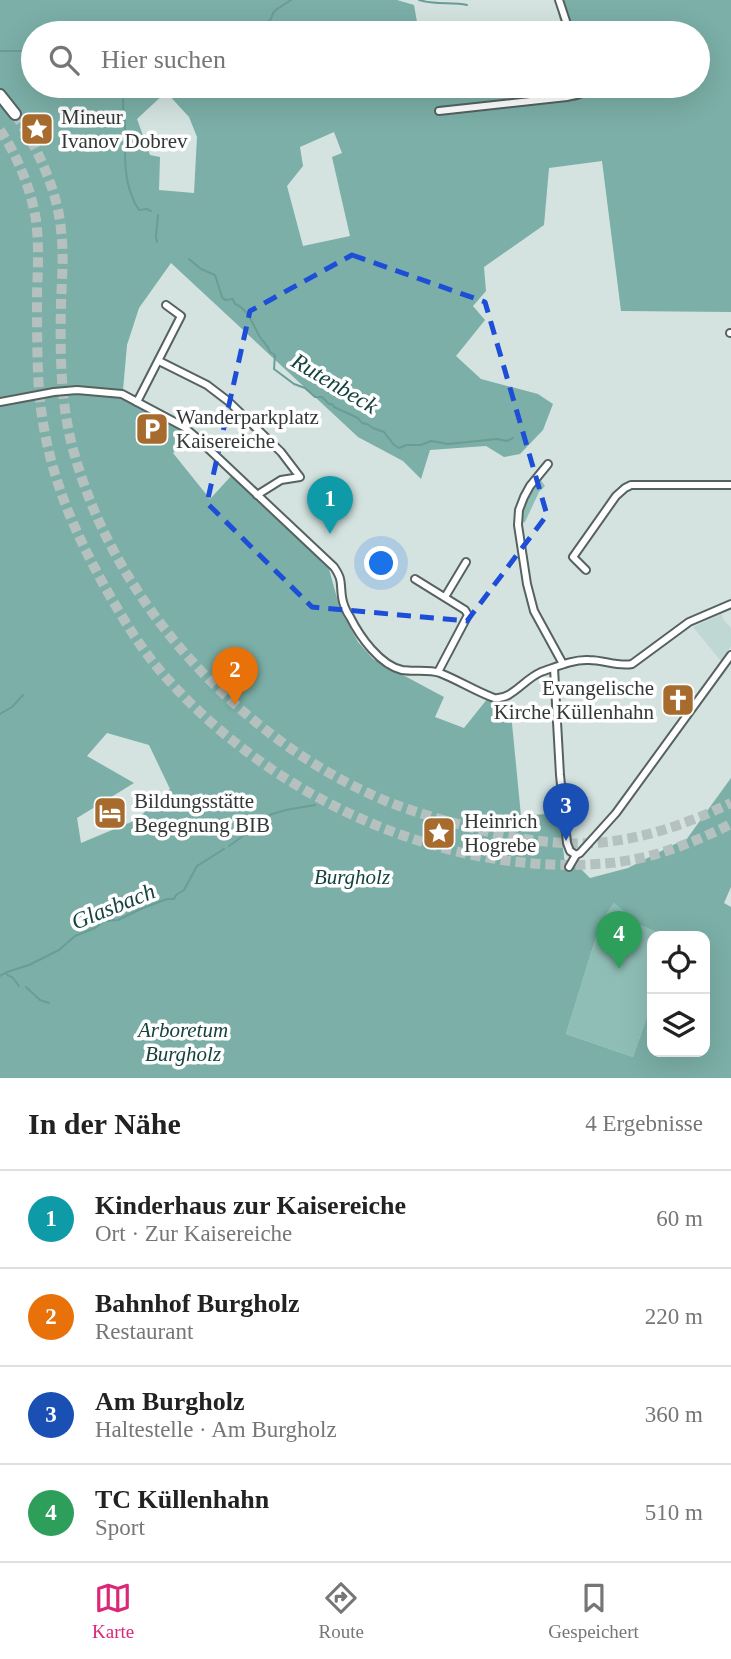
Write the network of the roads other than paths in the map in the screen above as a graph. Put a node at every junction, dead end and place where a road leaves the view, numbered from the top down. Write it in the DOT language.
graph roads {
  1 [pos="559,0"];
  2 [pos="566,21"];
  3 [pos="0,95"];
  4 [pos="558,98"];
  5 [pos="439,111"];
  6 [pos="15,114"];
  7 [pos="166,305"];
  8 [pos="159,361"];
  9 [pos="0,402"];
  10 [pos="137,402"];
  11 [pos="548,464"];
  12 [pos="731,485"];
  13 [pos="257,495"];
  14 [pos="466,562"];
  15 [pos="586,570"];
  16 [pos="415,579"];
  17 [pos="445,597"];
  18 [pos="731,604"];
  19 [pos="731,654"];
  20 [pos="563,664"];
  21 [pos="554,668"];
  22 [pos="438,673"];
  23 [pos="576,855"];
  24 [pos="569,867"];
  1 -- 2 [label="street"];
  3 -- 6 [label="highway"];
  4 -- 5 [label="street"];
  7 -- 8 [label="street"];
  8 -- 10 [label="street"];
  8 -- 13 [label="street"];
  9 -- 10 [label="street"];
  10 -- 13 [label="street"];
  11 -- 20 [label="street"];
  12 -- 15 [label="street"];
  13 -- 22 [label="street"];
  14 -- 17 [label="street"];
  16 -- 17 [label="street"];
  17 -- 22 [label="street"];
  18 -- 20 [label="street"];
  19 -- 23 [label="street"];
  20 -- 21 [label="street"];
  21 -- 22 [label="street"];
  21 -- 23 [label="street"];
  23 -- 24 [label="street"];
}
